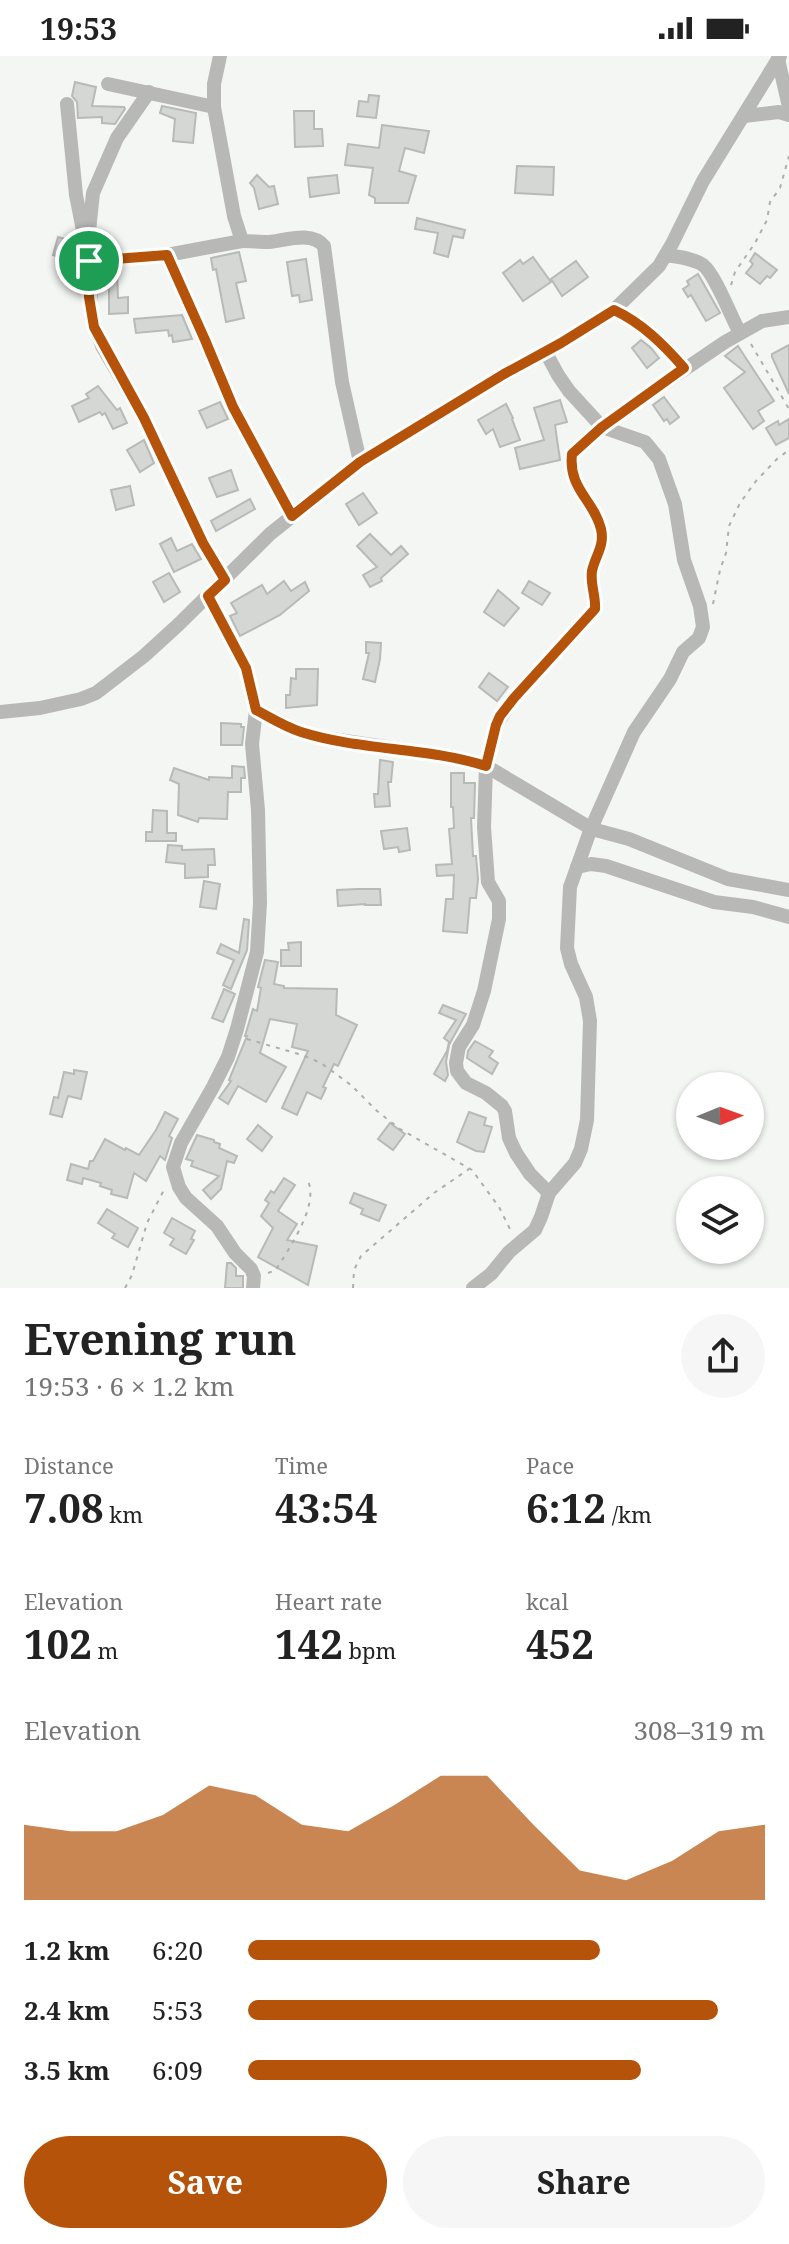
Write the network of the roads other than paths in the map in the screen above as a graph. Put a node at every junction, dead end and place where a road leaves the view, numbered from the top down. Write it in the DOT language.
graph roads {
  1 [pos="220,56"];
  2 [pos="779,58"];
  3 [pos="108,84"];
  4 [pos="149,92"];
  5 [pos="67,104"];
  6 [pos="214,107"];
  7 [pos="789,107"];
  8 [pos="789,115"];
  9 [pos="744,116"];
  10 [pos="242,241"];
  11 [pos="167,255"];
  12 [pos="666,255"];
  13 [pos="89,261"];
  14 [pos="614,310"];
  15 [pos="789,317"];
  16 [pos="741,332"];
  17 [pos="545,351"];
  18 [pos="684,368"];
  19 [pos="602,427"];
  20 [pos="360,462"];
  21 [pos="292,516"];
  22 [pos="225,580"];
  23 [pos="208,596"];
  24 [pos="256,710"];
  25 [pos="0,712"];
  26 [pos="486,766"];
  27 [pos="592,829"];
  28 [pos="577,867"];
  29 [pos="789,890"];
  30 [pos="789,917"];
  31 [pos="549,1193"];
  32 [pos="253,1281"];
  33 [pos="486,1282"];
  34 [pos="473,1288"];
  1 -- 6 [label="street"];
  2 -- 7 [label="street"];
  2 -- 9 [label="street"];
  3 -- 4 [label="street"];
  4 -- 6 [label="street"];
  4 -- 13 [label="street"];
  5 -- 13 [label="street"];
  6 -- 10 [label="street"];
  8 -- 9 [label="street"];
  9 -- 12 [label="street"];
  10 -- 11 [label="street"];
  10 -- 20 [label="street"];
  11 -- 13 [label="street"];
  11 -- 21 [label="street"];
  12 -- 14 [label="street"];
  12 -- 16 [label="street"];
  13 -- 22 [label="street"];
  14 -- 17 [label="street"];
  14 -- 18 [label="street"];
  15 -- 16 [label="street"];
  16 -- 18 [label="street"];
  17 -- 19 [label="street"];
  17 -- 20 [label="street"];
  18 -- 19 [label="street"];
  19 -- 26 [label="street"];
  19 -- 27 [label="street"];
  20 -- 21 [label="street"];
  21 -- 22 [label="street"];
  22 -- 23 [label="street"];
  23 -- 24 [label="street"];
  23 -- 25 [label="street"];
  24 -- 26 [label="street"];
  24 -- 32 [label="street"];
  26 -- 27 [label="street"];
  26 -- 31 [label="street"];
  27 -- 28 [label="street"];
  27 -- 29 [label="street"];
  28 -- 30 [label="street"];
  28 -- 31 [label="street"];
  31 -- 33 [label="street"];
  33 -- 34 [label="street"];
}
